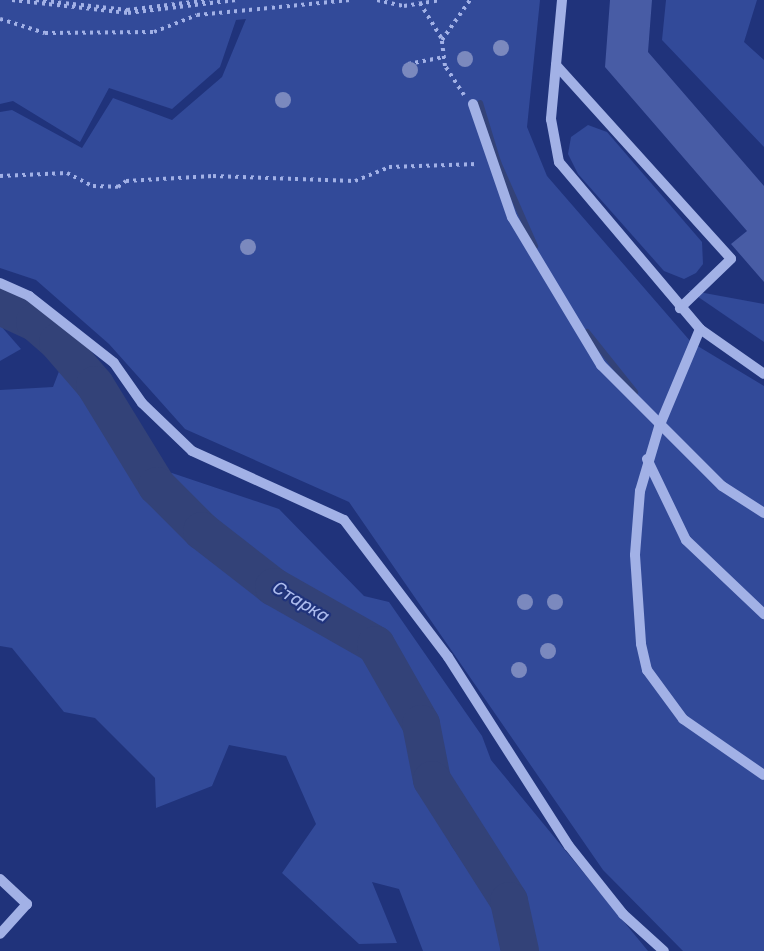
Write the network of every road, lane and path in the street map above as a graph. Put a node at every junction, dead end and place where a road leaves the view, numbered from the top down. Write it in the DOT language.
graph roads {
  1 [pos="12,0"];
  2 [pos="36,0"];
  3 [pos="208,0"];
  4 [pos="236,0"];
  5 [pos="350,0"];
  6 [pos="377,0"];
  7 [pos="440,0"];
  8 [pos="470,0"];
  9 [pos="562,0"];
  10 [pos="420,3"];
  11 [pos="0,19"];
  12 [pos="442,39"];
  13 [pos="444,57"];
  14 [pos="408,64"];
  15 [pos="556,65"];
  16 [pos="473,104"];
  17 [pos="490,163"];
  18 [pos="0,176"];
  19 [pos="0,284"];
  20 [pos="680,308"];
  21 [pos="700,329"];
  22 [pos="764,374"];
  23 [pos="659,427"];
  24 [pos="647,459"];
  25 [pos="764,513"];
  26 [pos="764,614"];
  27 [pos="764,775"];
  28 [pos="0,879"];
  29 [pos="0,934"];
  30 [pos="664,951"];
  1 -- 4 [label="path"];
  2 -- 3 [label="path"];
  5 -- 11 [label="path"];
  6 -- 10 [label="path"];
  7 -- 10 [label="path"];
  8 -- 12 [label="path"];
  9 -- 15 [label="street"];
  10 -- 12 [label="path"];
  12 -- 13 [label="path"];
  13 -- 14 [label="path"];
  13 -- 16 [label="path"];
  15 -- 20 [label="street"];
  15 -- 20 [label="street"];
  16 -- 17 [label="street"];
  17 -- 18 [label="path"];
  17 -- 23 [label="street"];
  19 -- 30 [label="street"];
  20 -- 21 [label="street"];
  21 -- 22 [label="street"];
  21 -- 23 [label="street"];
  23 -- 24 [label="street"];
  23 -- 25 [label="street"];
  24 -- 26 [label="street"];
  24 -- 27 [label="street"];
  28 -- 29 [label="street"];
}
